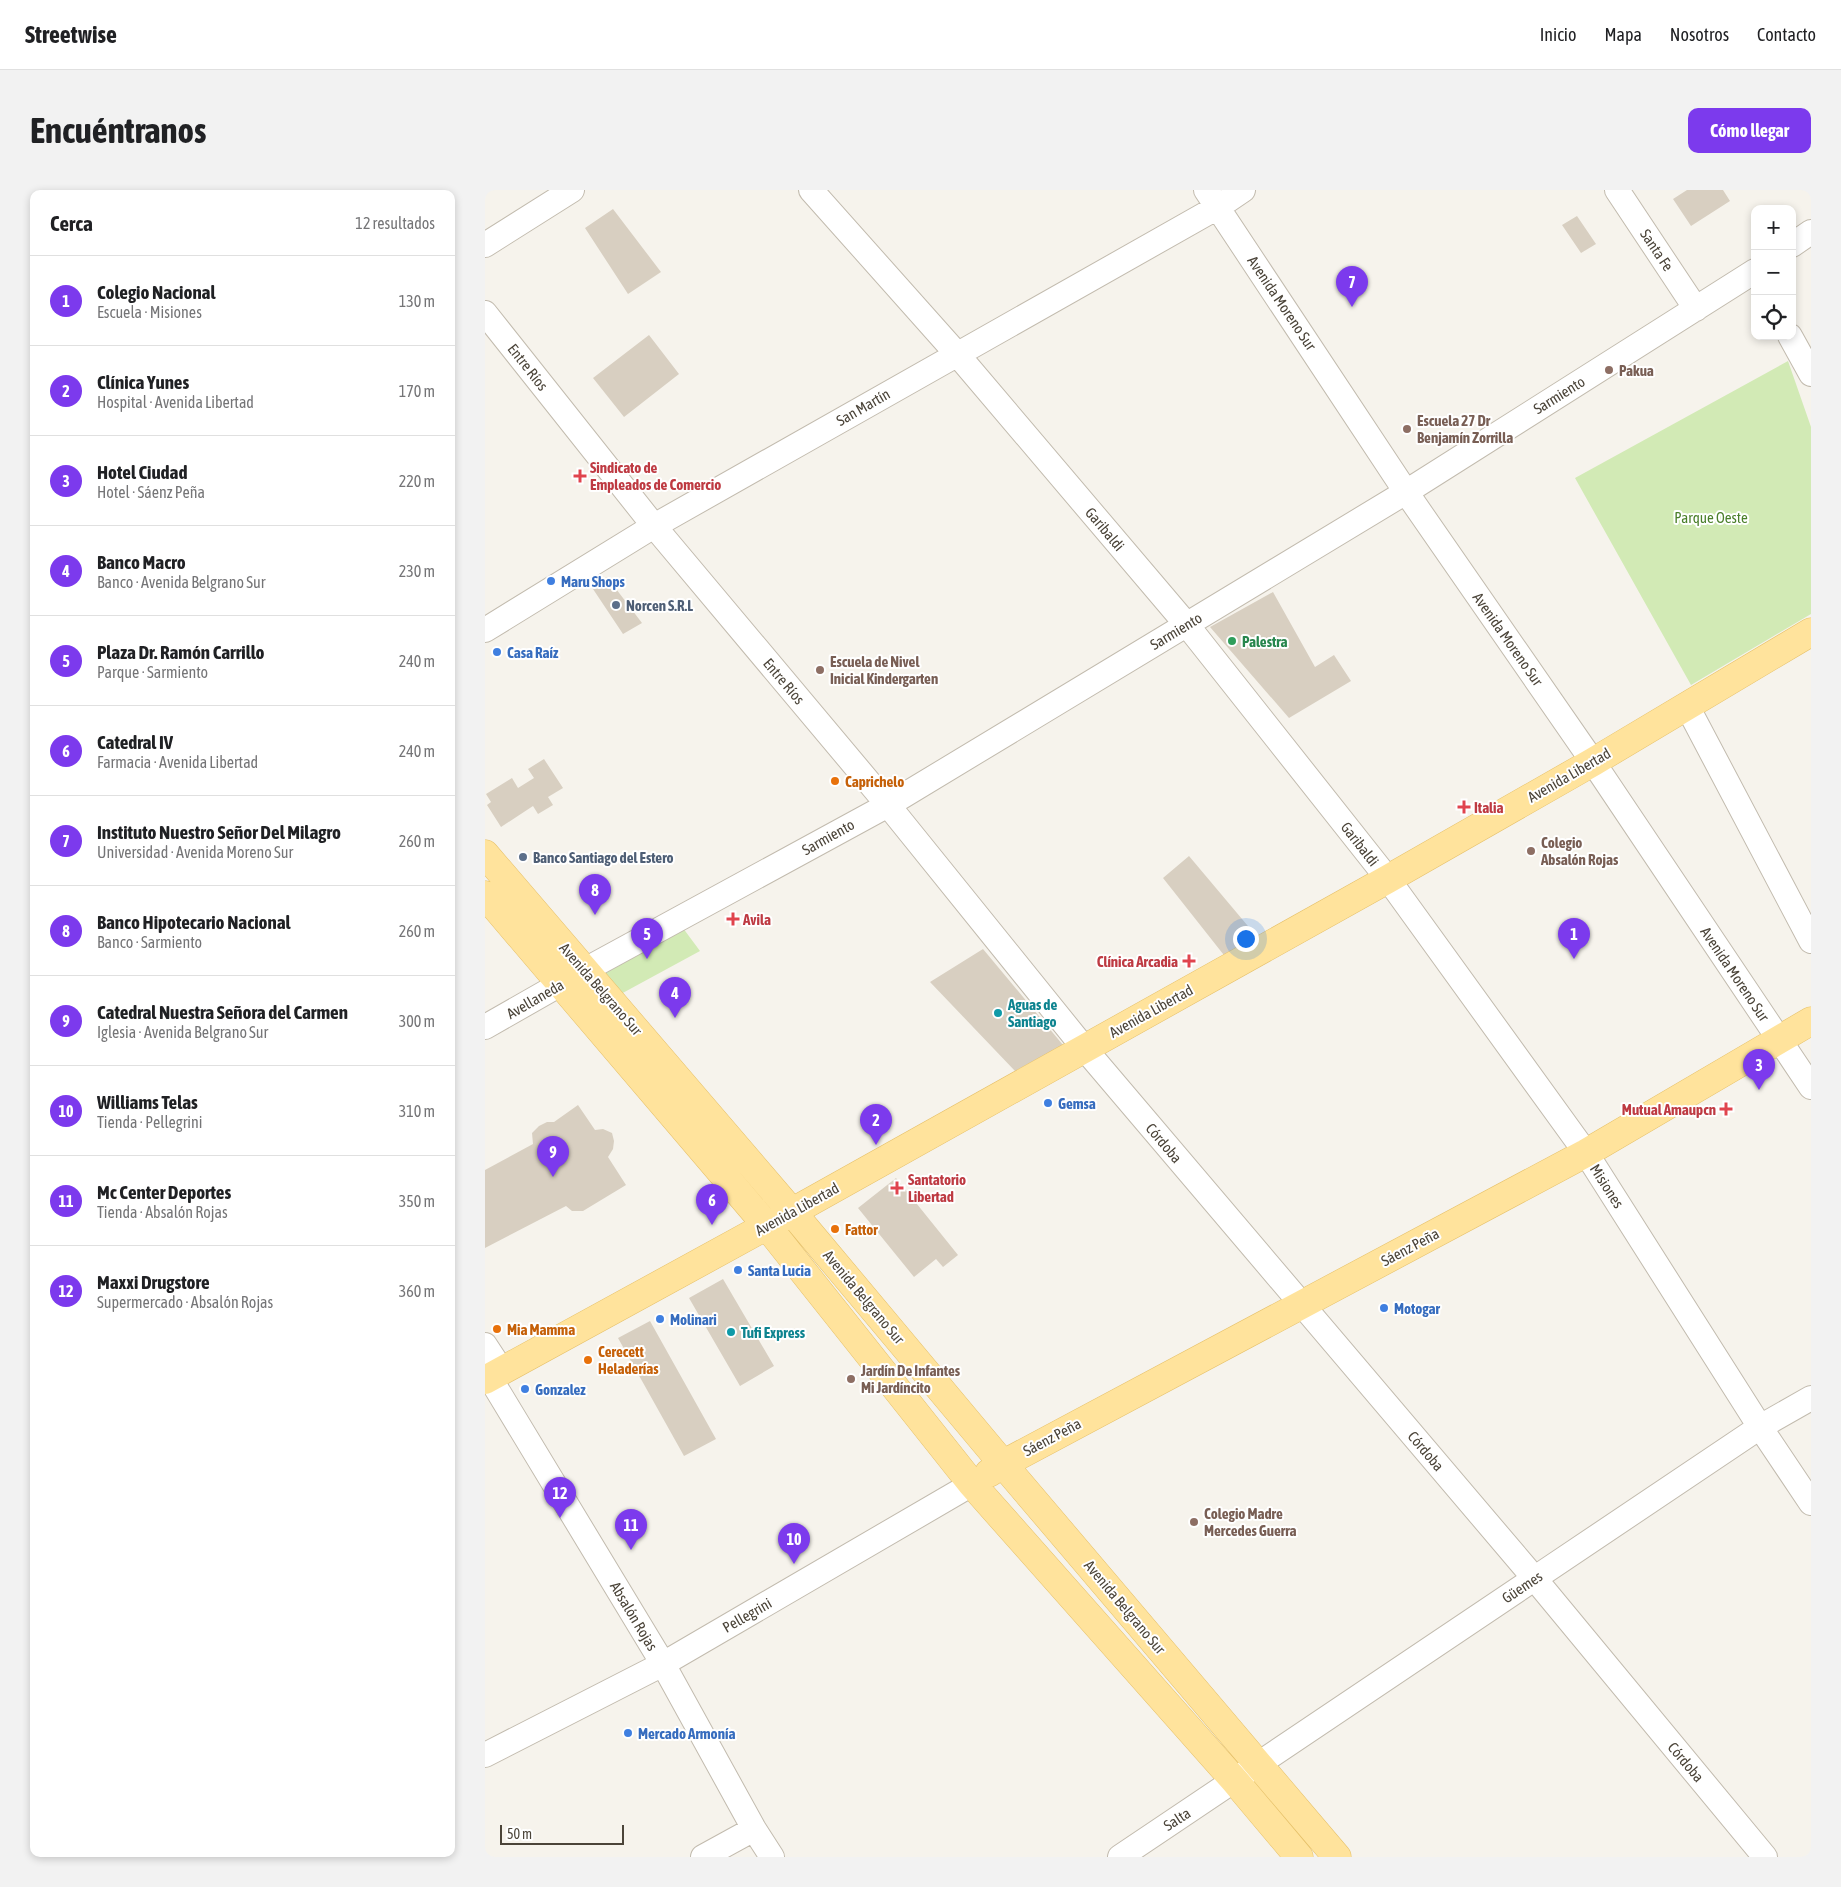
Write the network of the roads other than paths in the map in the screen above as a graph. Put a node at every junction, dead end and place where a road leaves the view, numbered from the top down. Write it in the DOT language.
graph roads {
  1 [pos="572,190"];
  2 [pos="811,190"];
  3 [pos="1243,190"];
  4 [pos="1617,190"];
  5 [pos="1212,199"];
  6 [pos="1811,232"];
  7 [pos="1796,242"];
  8 [pos="485,245"];
  9 [pos="1751,274"];
  10 [pos="1696,309"];
  11 [pos="485,313"];
  12 [pos="1792,340"];
  13 [pos="957,354"];
  14 [pos="1811,374"];
  15 [pos="1406,492"];
  16 [pos="653,526"];
  17 [pos="1187,625"];
  18 [pos="485,630"];
  19 [pos="1811,632"];
  20 [pos="1687,706"];
  21 [pos="1593,762"];
  22 [pos="887,804"];
  23 [pos="485,854"];
  24 [pos="1388,879"];
  25 [pos="485,896"];
  26 [pos="1811,941"];
  27 [pos="585,970"];
  28 [pos="560,984"];
  29 [pos="1811,1021"];
  30 [pos="485,1028"];
  31 [pos="1779,1040"];
  32 [pos="1084,1048"];
  33 [pos="1811,1087"];
  34 [pos="1586,1153"];
  35 [pos="792,1212"];
  36 [pos="767,1226"];
  37 [pos="1302,1305"];
  38 [pos="485,1344"];
  39 [pos="492,1376"];
  40 [pos="1811,1398"];
  41 [pos="1760,1427"];
  42 [pos="1003,1464"];
  43 [pos="972,1484"];
  44 [pos="1811,1503"];
  45 [pos="1535,1579"];
  46 [pos="663,1664"];
  47 [pos="485,1755"];
  48 [pos="1258,1765"];
  49 [pos="1235,1781"];
  50 [pos="754,1829"];
  51 [pos="703,1857"];
  52 [pos="772,1857"];
  53 [pos="1119,1857"];
  54 [pos="1299,1857"];
  55 [pos="1337,1857"];
  56 [pos="1765,1857"];
  1 -- 8 [label="street"];
  2 -- 13 [label="street, Garibaldi"];
  3 -- 5 [label="street, San Martín"];
  4 -- 10 [label="street, Santa Fe"];
  5 -- 13 [label="street, San Martín"];
  5 -- 15 [label="street, Avenida Moreno Sur"];
  6 -- 7 [label="street"];
  9 -- 10 [label="street, Sarmiento"];
  10 -- 15 [label="street, Sarmiento"];
  11 -- 16 [label="street, Entre Ríos"];
  12 -- 14 [label="street"];
  13 -- 16 [label="street, San Martín"];
  13 -- 17 [label="street, Garibaldi"];
  15 -- 17 [label="street, Sarmiento"];
  15 -- 21 [label="street, Avenida Moreno Sur"];
  16 -- 18 [label="street, San Martín"];
  16 -- 22 [label="street, Entre Ríos"];
  17 -- 22 [label="street, Sarmiento"];
  17 -- 24 [label="street, Garibaldi"];
  19 -- 20 [label="main road, Avenida Libertad"];
  20 -- 21 [label="main road, Avenida Libertad"];
  20 -- 26 [label="street"];
  21 -- 24 [label="main road, Avenida Libertad"];
  21 -- 31 [label="street, Avenida Moreno Sur"];
  22 -- 27 [label="street, Sarmiento"];
  22 -- 32 [label="street, Entre Ríos"];
  23 -- 27 [label="main road, Avenida Belgrano Sur"];
  24 -- 32 [label="main road, Avenida Libertad"];
  24 -- 34 [label="street, Misiones"];
  25 -- 28 [label="main road, Avenida Belgrano Sur"];
  27 -- 28 [label="street, Avellaneda"];
  27 -- 35 [label="main road, Avenida Belgrano Sur"];
  28 -- 30 [label="street, Avellaneda"];
  28 -- 36 [label="main road, Avenida Belgrano Sur"];
  29 -- 31 [label="main road, Sáenz Peña"];
  31 -- 33 [label="street, Avenida Moreno Sur"];
  31 -- 34 [label="main road, Sáenz Peña"];
  32 -- 35 [label="main road, Avenida Libertad"];
  32 -- 37 [label="street, Córdoba"];
  34 -- 37 [label="main road, Sáenz Peña"];
  34 -- 41 [label="street, Misiones"];
  35 -- 36 [label="main road, Avenida Libertad"];
  35 -- 42 [label="main road, Avenida Belgrano Sur"];
  36 -- 39 [label="main road, Avenida Libertad"];
  36 -- 43 [label="main road, Avenida Belgrano Sur"];
  37 -- 42 [label="main road, Sáenz Peña"];
  37 -- 45 [label="street, Córdoba"];
  38 -- 39 [label="street, Absalón Rojas"];
  39 -- 46 [label="street, Absalón Rojas"];
  40 -- 41 [label="street, Güemes"];
  41 -- 44 [label="street, Misiones"];
  41 -- 45 [label="street, Güemes"];
  42 -- 43 [label="main road, Pellegrini"];
  42 -- 48 [label="main road, Avenida Belgrano Sur"];
  43 -- 46 [label="street, Pellegrini"];
  43 -- 49 [label="main road, Avenida Belgrano Sur"];
  45 -- 48 [label="street, Güemes"];
  45 -- 56 [label="street, Córdoba"];
  46 -- 47 [label="street, Pellegrini"];
  46 -- 50 [label="street, Absalón Rojas"];
  48 -- 49 [label="street, Güemes"];
  48 -- 55 [label="main road, Avenida Belgrano Sur"];
  49 -- 53 [label="street, Salta"];
  49 -- 54 [label="main road, Avenida Belgrano Sur"];
  50 -- 51 [label="street"];
  50 -- 52 [label="street, Absalón Rojas"];
}
